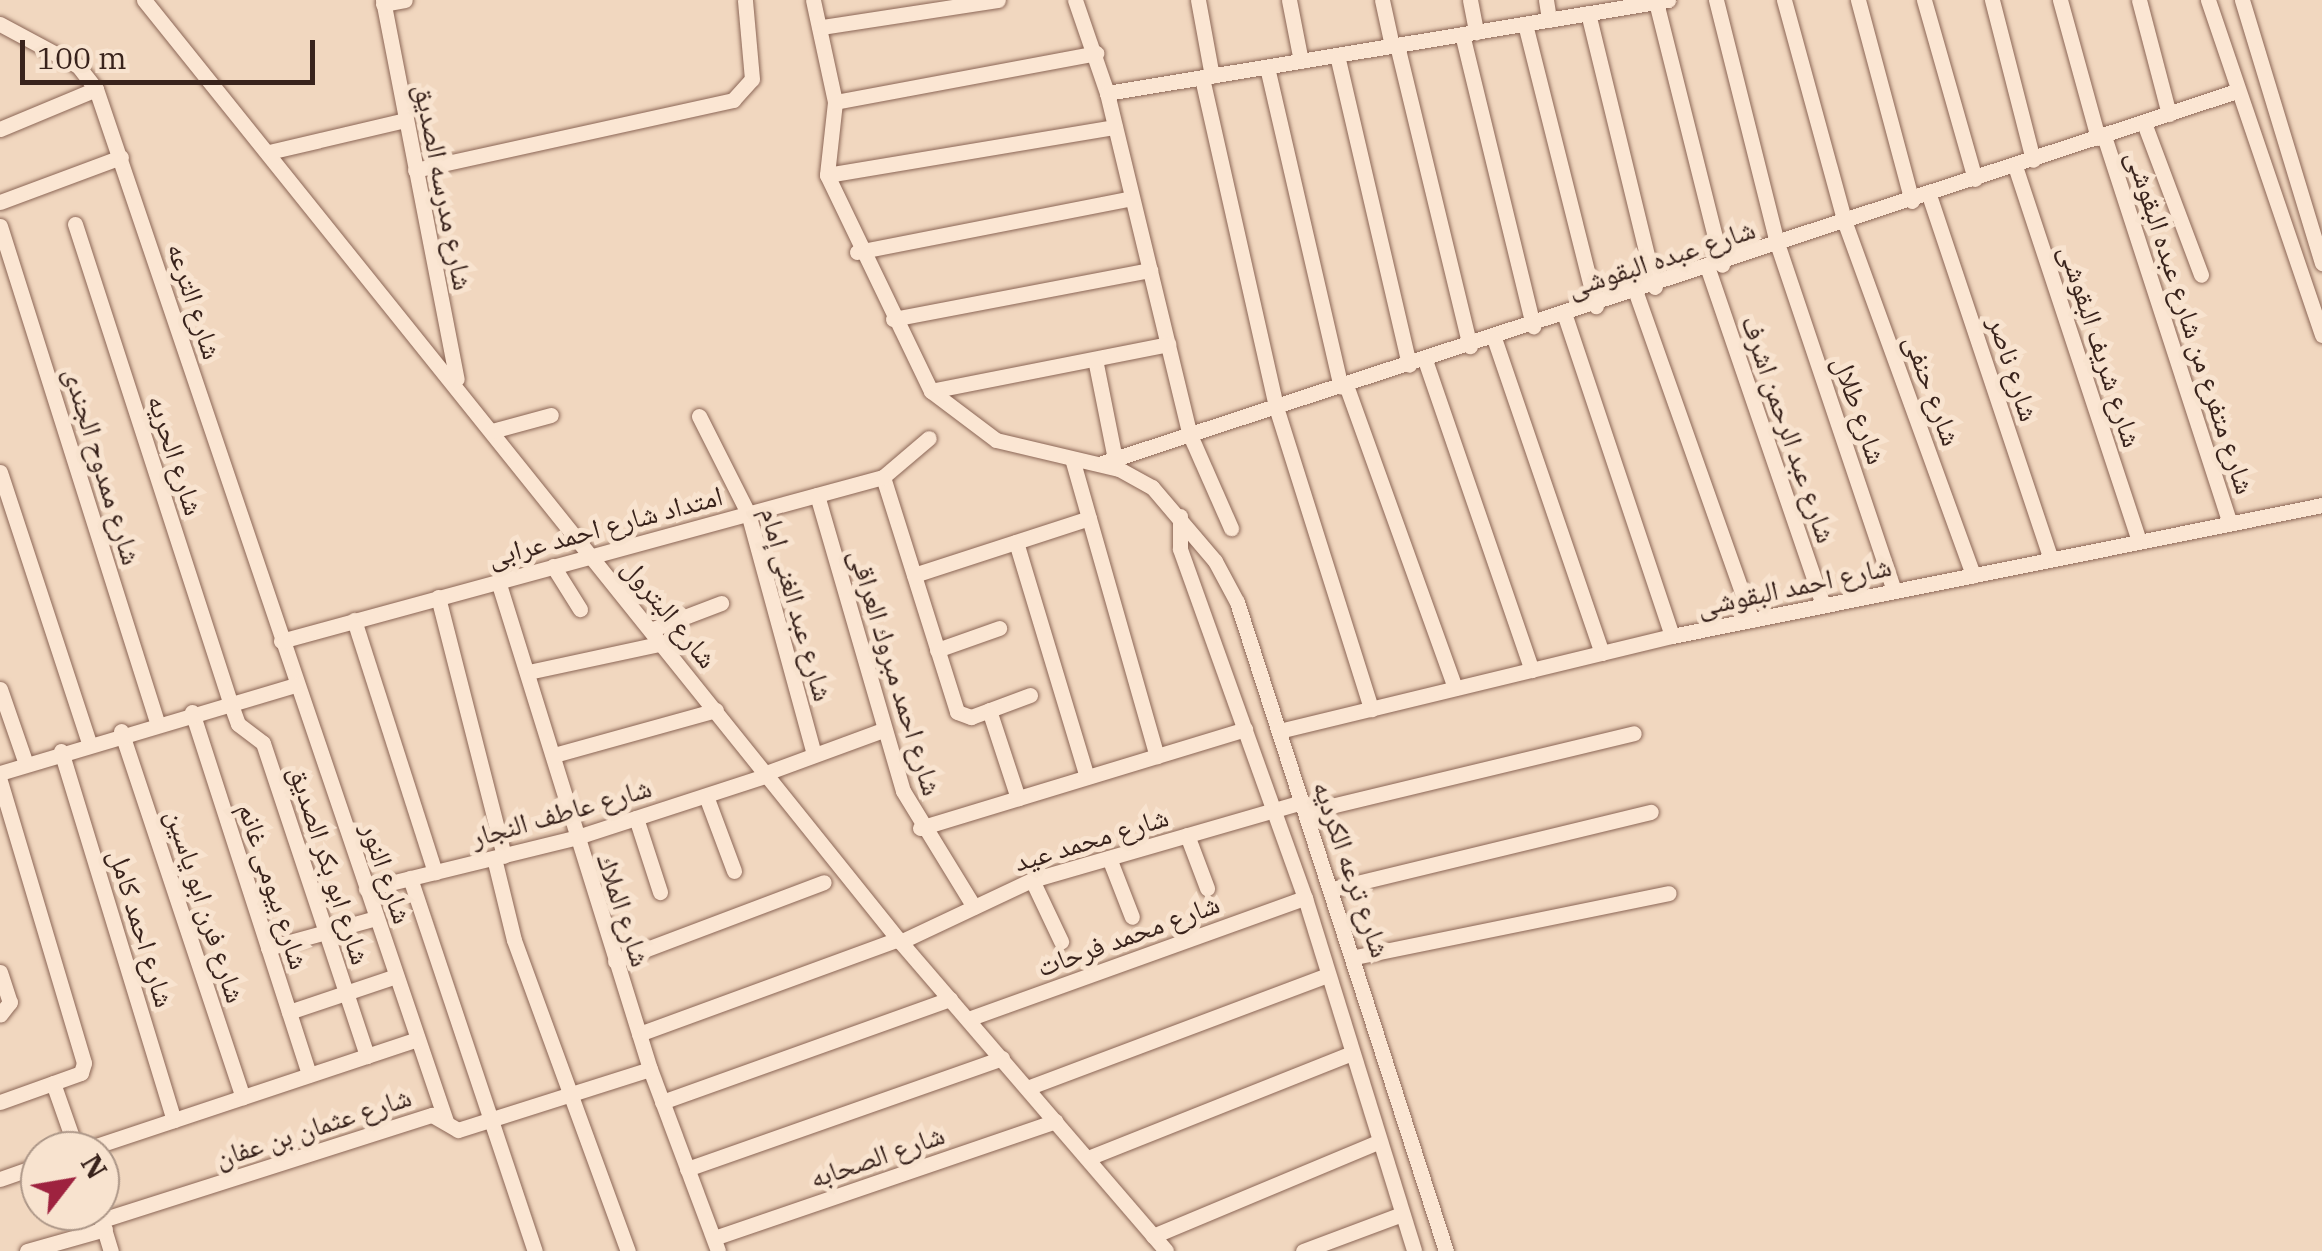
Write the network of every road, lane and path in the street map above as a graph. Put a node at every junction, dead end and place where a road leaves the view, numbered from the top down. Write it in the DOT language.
graph roads {
  1 [pos="144,0"];
  2 [pos="404,0"];
  3 [pos="745,0"];
  4 [pos="813,0"];
  5 [pos="998,0"];
  6 [pos="1075,0"];
  7 [pos="1198,0"];
  8 [pos="1289,0"];
  9 [pos="1382,0"];
  10 [pos="1470,0"];
  11 [pos="1546,0"];
  12 [pos="1716,0"];
  13 [pos="1784,0"];
  14 [pos="1858,0"];
  15 [pos="1924,0"];
  16 [pos="1992,0"];
  17 [pos="2060,0"];
  18 [pos="2138,0"];
  19 [pos="2208,0"];
  20 [pos="2242,0"];
  21 [pos="1662,1"];
  22 [pos="383,2"];
  23 [pos="1630,3"];
  24 [pos="1588,13"];
  25 [pos="1549,20"];
  26 [pos="0,24"];
  27 [pos="1525,24"];
  28 [pos="822,27"];
  29 [pos="1469,33"];
  30 [pos="1394,46"];
  31 [pos="1096,53"];
  32 [pos="1337,55"];
  33 [pos="1301,61"];
  34 [pos="1267,67"];
  35 [pos="1207,77"];
  36 [pos="96,89"];
  37 [pos="2237,91"];
  38 [pos="1107,93"];
  39 [pos="835,102"];
  40 [pos="2169,114"];
  41 [pos="405,120"];
  42 [pos="2144,123"];
  43 [pos="1115,127"];
  44 [pos="0,128"];
  45 [pos="2101,137"];
  46 [pos="269,152"];
  47 [pos="121,156"];
  48 [pos="2032,160"];
  49 [pos="2015,166"];
  50 [pos="415,170"];
  51 [pos="828,176"];
  52 [pos="1976,179"];
  53 [pos="1929,195"];
  54 [pos="1132,198"];
  55 [pos="1912,201"];
  56 [pos="0,202"];
  57 [pos="1846,223"];
  58 [pos="75,224"];
  59 [pos="0,226"];
  60 [pos="1778,246"];
  61 [pos="857,252"];
  62 [pos="2322,262"];
  63 [pos="1715,267"];
  64 [pos="1150,270"];
  65 [pos="2201,275"];
  66 [pos="8,276"];
  67 [pos="1655,287"];
  68 [pos="1636,293"];
  69 [pos="1596,306"];
  70 [pos="1565,316"];
  71 [pos="893,319"];
  72 [pos="1532,326"];
  73 [pos="2322,334"];
  74 [pos="1494,338"];
  75 [pos="1168,344"];
  76 [pos="1470,346"];
  77 [pos="1095,359"];
  78 [pos="1417,363"];
  79 [pos="458,384"];
  80 [pos="1343,386"];
  81 [pos="931,391"];
  82 [pos="1276,407"];
  83 [pos="550,415"];
  84 [pos="699,416"];
  85 [pos="492,430"];
  86 [pos="1190,435"];
  87 [pos="929,438"];
  88 [pos="1116,459"];
  89 [pos="1073,462"];
  90 [pos="1098,464"];
  91 [pos="0,472"];
  92 [pos="883,477"];
  93 [pos="817,495"];
  94 [pos="2322,505"];
  95 [pos="748,513"];
  96 [pos="1180,516"];
  97 [pos="1089,518"];
  98 [pos="2230,523"];
  99 [pos="1231,528"];
  100 [pos="2139,541"];
  101 [pos="1016,542"];
  102 [pos="590,555"];
  103 [pos="2050,558"];
  104 [pos="553,566"];
  105 [pos="1973,574"];
  106 [pos="914,576"];
  107 [pos="498,580"];
  108 [pos="1894,590"];
  109 [pos="438,597"];
  110 [pos="721,603"];
  111 [pos="1824,605"];
  112 [pos="580,609"];
  113 [pos="354,620"];
  114 [pos="1752,620"];
  115 [pos="998,628"];
  116 [pos="653,629"];
  117 [pos="1672,636"];
  118 [pos="281,641"];
  119 [pos="664,643"];
  120 [pos="938,650"];
  121 [pos="1602,653"];
  122 [pos="1532,670"];
  123 [pos="533,671"];
  124 [pos="296,685"];
  125 [pos="1455,688"];
  126 [pos="0,689"];
  127 [pos="1030,695"];
  128 [pos="230,702"];
  129 [pos="1371,708"];
  130 [pos="716,710"];
  131 [pos="989,710"];
  132 [pos="192,712"];
  133 [pos="157,722"];
  134 [pos="1245,729"];
  135 [pos="883,730"];
  136 [pos="1279,731"];
  137 [pos="121,732"];
  138 [pos="1634,732"];
  139 [pos="89,742"];
  140 [pos="61,751"];
  141 [pos="814,754"];
  142 [pos="554,755"];
  143 [pos="1157,756"];
  144 [pos="26,764"];
  145 [pos="767,774"];
  146 [pos="0,777"];
  147 [pos="1087,777"];
  148 [pos="706,796"];
  149 [pos="1018,798"];
  150 [pos="1304,807"];
  151 [pos="1274,810"];
  152 [pos="1651,812"];
  153 [pos="636,818"];
  154 [pos="920,828"];
  155 [pos="1187,835"];
  156 [pos="574,838"];
  157 [pos="499,857"];
  158 [pos="1109,858"];
  159 [pos="734,871"];
  160 [pos="434,872"];
  161 [pos="410,878"];
  162 [pos="1032,880"];
  163 [pos="824,882"];
  164 [pos="1207,888"];
  165 [pos="1332,888"];
  166 [pos="366,889"];
  167 [pos="660,892"];
  168 [pos="1669,893"];
  169 [pos="1305,898"];
  170 [pos="974,907"];
  171 [pos="1132,917"];
  172 [pos="376,918"];
  173 [pos="326,931"];
  174 [pos="899,941"];
  175 [pos="1061,941"];
  176 [pos="268,948"];
  177 [pos="1355,957"];
  178 [pos="614,961"];
  179 [pos="0,972"];
  180 [pos="1327,975"];
  181 [pos="396,976"];
  182 [pos="346,992"];
  183 [pos="950,999"];
  184 [pos="289,1012"];
  185 [pos="0,1015"];
  186 [pos="968,1019"];
  187 [pos="638,1034"];
  188 [pos="418,1038"];
  189 [pos="1350,1054"];
  190 [pos="367,1056"];
  191 [pos="1002,1058"];
  192 [pos="650,1069"];
  193 [pos="309,1075"];
  194 [pos="53,1083"];
  195 [pos="1027,1088"];
  196 [pos="575,1092"];
  197 [pos="243,1097"];
  198 [pos="0,1102"];
  199 [pos="662,1102"];
  200 [pos="174,1120"];
  201 [pos="491,1120"];
  202 [pos="446,1121"];
  203 [pos="1056,1121"];
  204 [pos="71,1131"];
  205 [pos="120,1138"];
  206 [pos="1378,1142"];
  207 [pos="1088,1158"];
  208 [pos="687,1169"];
  209 [pos="120,1214"];
  210 [pos="1402,1214"];
  211 [pos="75,1231"];
  212 [pos="1153,1236"];
  213 [pos="716,1244"];
  214 [pos="28,1251"];
  215 [pos="535,1251"];
  216 [pos="628,1251"];
  217 [pos="1166,1251"];
  218 [pos="1304,1251"];
  219 [pos="1414,1251"];
  220 [pos="1446,1251"];
  1 -- 46 [label="street, شارع البترول"];
  2 -- 22 [label="street"];
  3 -- 50 [label="street"];
  4 -- 28 [label="street, شارع ترعه الكرديه"];
  5 -- 28 [label="street"];
  6 -- 31 [label="street"];
  7 -- 35 [label="street"];
  8 -- 33 [label="street"];
  9 -- 30 [label="street"];
  10 -- 29 [label="street"];
  11 -- 25 [label="street"];
  12 -- 60 [label="street, شارع طلال"];
  13 -- 57 [label="street, شارع حنفى"];
  14 -- 55 [label="street"];
  15 -- 52 [label="street"];
  16 -- 48 [label="street"];
  17 -- 45 [label="street, شارع متفرع من شارع عبده البقوشى"];
  18 -- 40 [label="street"];
  19 -- 37 [label="street"];
  20 -- 62 [label="street"];
  21 -- 23 [label="street"];
  21 -- 63 [label="street, شارع عبد الرحمن اشرف"];
  22 -- 41 [label="street, شارع مدرسه الصديق"];
  23 -- 24 [label="street"];
  24 -- 25 [label="street"];
  24 -- 67 [label="street"];
  25 -- 27 [label="street"];
  26 -- 36 [label="street, شارع الترعه"];
  27 -- 29 [label="street"];
  27 -- 69 [label="street"];
  28 -- 39 [label="street, شارع ترعه الكرديه"];
  29 -- 30 [label="street"];
  29 -- 72 [label="street"];
  30 -- 32 [label="street"];
  30 -- 76 [label="street"];
  31 -- 38 [label="street"];
  31 -- 39 [label="street"];
  32 -- 33 [label="street"];
  32 -- 78 [label="street"];
  33 -- 34 [label="street"];
  34 -- 35 [label="street"];
  34 -- 80 [label="street"];
  35 -- 38 [label="street"];
  35 -- 82 [label="street"];
  36 -- 44 [label="street"];
  36 -- 47 [label="street, شارع الترعه"];
  37 -- 40 [label="street, شارع عبده البقوشى"];
  37 -- 73 [label="street"];
  38 -- 43 [label="street"];
  39 -- 51 [label="street, شارع ترعه الكرديه"];
  40 -- 42 [label="street, شارع عبده البقوشى"];
  41 -- 46 [label="street"];
  41 -- 50 [label="street, شارع مدرسه الصديق"];
  42 -- 45 [label="street, شارع عبده البقوشى"];
  42 -- 65 [label="street"];
  43 -- 51 [label="street"];
  43 -- 54 [label="street"];
  45 -- 48 [label="street, شارع عبده البقوشى"];
  45 -- 98 [label="street, شارع متفرع من شارع عبده البقوشى"];
  46 -- 79 [label="street, شارع البترول"];
  47 -- 56 [label="street"];
  47 -- 118 [label="street, شارع الترعه"];
  48 -- 49 [label="street, شارع عبده البقوشى"];
  49 -- 52 [label="street, شارع عبده البقوشى"];
  49 -- 100 [label="street, شارع شريف البقوشى"];
  50 -- 79 [label="street, شارع مدرسه الصديق"];
  51 -- 61 [label="street, شارع ترعه الكرديه"];
  52 -- 53 [label="street, شارع عبده البقوشى"];
  53 -- 55 [label="street, شارع عبده البقوشى"];
  53 -- 103 [label="street, شارع ناصر"];
  54 -- 61 [label="street"];
  54 -- 64 [label="street"];
  55 -- 57 [label="street, شارع عبده البقوشى"];
  57 -- 60 [label="street, شارع عبده البقوشى"];
  57 -- 105 [label="street, شارع حنفى"];
  58 -- 128 [label="street, شارع الحريه"];
  59 -- 66 [label="street, شارع ممدوح الجندى"];
  60 -- 63 [label="street, شارع عبده البقوشى"];
  60 -- 108 [label="street, شارع طلال"];
  61 -- 71 [label="street, شارع ترعه الكرديه"];
  63 -- 67 [label="street, شارع عبده البقوشى"];
  63 -- 111 [label="street, شارع عبد الرحمن اشرف"];
  64 -- 71 [label="street"];
  64 -- 75 [label="street"];
  66 -- 133 [label="street, شارع ممدوح الجندى"];
  67 -- 68 [label="street, شارع عبده البقوشى"];
  68 -- 69 [label="street, شارع عبده البقوشى"];
  68 -- 114 [label="street"];
  69 -- 70 [label="street, شارع عبده البقوشى"];
  70 -- 72 [label="street, شارع عبده البقوشى"];
  70 -- 117 [label="street"];
  71 -- 81 [label="street, شارع ترعه الكرديه"];
  72 -- 74 [label="street, شارع عبده البقوشى"];
  74 -- 76 [label="street, شارع عبده البقوشى"];
  74 -- 121 [label="street"];
  75 -- 77 [label="street"];
  75 -- 86 [label="street"];
  76 -- 78 [label="street, شارع عبده البقوشى"];
  77 -- 81 [label="street"];
  77 -- 88 [label="street"];
  78 -- 80 [label="street, شارع عبده البقوشى"];
  78 -- 122 [label="street"];
  79 -- 85 [label="street, شارع البترول"];
  80 -- 82 [label="street, شارع عبده البقوشى"];
  80 -- 125 [label="street"];
  81 -- 89 [label="street, شارع ترعه الكرديه"];
  82 -- 86 [label="street, شارع عبده البقوشى"];
  82 -- 129 [label="street"];
  83 -- 85 [label="street"];
  84 -- 95 [label="street, شارع عبد الغنى إمام"];
  85 -- 102 [label="street, شارع البترول"];
  86 -- 88 [label="street, شارع عبده البقوشى"];
  86 -- 99 [label="street"];
  87 -- 92 [label="street, امتداد شارع احمد عرابى"];
  88 -- 90 [label="street, شارع عبده البقوشى"];
  89 -- 90 [label="street, شارع ترعه الكرديه"];
  89 -- 97 [label="street"];
  90 -- 96 [label="street, شارع ترعه الكرديه"];
  91 -- 139 [label="street"];
  92 -- 93 [label="street, امتداد شارع احمد عرابى"];
  92 -- 106 [label="street"];
  93 -- 95 [label="street, امتداد شارع احمد عرابى"];
  93 -- 135 [label="street, شارع احمد مبروك العراقى"];
  94 -- 98 [label="street, شارع احمد البقوشى"];
  95 -- 102 [label="street, امتداد شارع احمد عرابى"];
  95 -- 141 [label="street, شارع عبد الغنى إمام"];
  96 -- 134 [label="street, شارع ترعه الكرديه"];
  96 -- 136 [label="street, شارع ترعه الكرديه"];
  97 -- 101 [label="street"];
  97 -- 143 [label="street"];
  98 -- 100 [label="street, شارع احمد البقوشى"];
  100 -- 103 [label="street, شارع احمد البقوشى"];
  101 -- 106 [label="street"];
  101 -- 147 [label="street"];
  102 -- 104 [label="street, امتداد شارع احمد عرابى"];
  102 -- 116 [label="street, شارع البترول"];
  103 -- 105 [label="street, شارع احمد البقوشى"];
  104 -- 107 [label="street, امتداد شارع احمد عرابى"];
  104 -- 112 [label="street"];
  105 -- 108 [label="street, شارع احمد البقوشى"];
  106 -- 120 [label="street"];
  107 -- 109 [label="street, امتداد شارع احمد عرابى"];
  107 -- 123 [label="street, شارع الملاك"];
  108 -- 111 [label="street, شارع احمد البقوشى"];
  109 -- 113 [label="street, امتداد شارع احمد عرابى"];
  109 -- 157 [label="street"];
  110 -- 116 [label="street"];
  111 -- 114 [label="street, شارع احمد البقوشى"];
  113 -- 118 [label="street, امتداد شارع احمد عرابى"];
  113 -- 160 [label="street"];
  114 -- 117 [label="street, شارع احمد البقوشى"];
  115 -- 120 [label="street"];
  116 -- 119 [label="street, شارع البترول"];
  117 -- 121 [label="street, شارع احمد البقوشى"];
  118 -- 124 [label="street, شارع النور"];
  119 -- 123 [label="street"];
  119 -- 130 [label="street, شارع البترول"];
  120 -- 131 [label="street"];
  121 -- 122 [label="street, شارع احمد البقوشى"];
  122 -- 125 [label="street, شارع احمد البقوشى"];
  123 -- 142 [label="street, شارع الملاك"];
  124 -- 128 [label="street"];
  124 -- 166 [label="street, شارع النور"];
  125 -- 129 [label="street, شارع احمد البقوشى"];
  126 -- 144 [label="street"];
  127 -- 131 [label="street"];
  128 -- 132 [label="street"];
  128 -- 173 [label="street, شارع ابو بكر الصديق"];
  129 -- 136 [label="street, شارع احمد البقوشى"];
  130 -- 142 [label="street"];
  130 -- 145 [label="street, شارع البترول"];
  131 -- 149 [label="street"];
  132 -- 133 [label="street"];
  132 -- 176 [label="street, شارع بيومى غانم"];
  133 -- 137 [label="street"];
  134 -- 143 [label="street"];
  134 -- 151 [label="street, شارع ترعه الكرديه"];
  135 -- 141 [label="street, شارع عاطف النجار"];
  135 -- 154 [label="street, شارع احمد مبروك العراقى"];
  136 -- 150 [label="street, شارع ترعه الكرديه"];
  137 -- 139 [label="street"];
  137 -- 197 [label="street, شارع فرن ابو ياسين"];
  138 -- 150 [label="street, شارع محمد عيد"];
  139 -- 140 [label="street"];
  140 -- 144 [label="street"];
  140 -- 200 [label="street, شارع احمد كامل"];
  141 -- 145 [label="street, شارع عاطف النجار"];
  142 -- 156 [label="street, شارع الملاك"];
  143 -- 147 [label="street"];
  144 -- 146 [label="street"];
  145 -- 148 [label="street, شارع عاطف النجار"];
  145 -- 174 [label="street, شارع البترول"];
  146 -- 194 [label="street"];
  147 -- 149 [label="street"];
  148 -- 153 [label="street, شارع عاطف النجار"];
  148 -- 159 [label="street"];
  149 -- 154 [label="street"];
  150 -- 151 [label="street, شارع محمد عيد"];
  150 -- 165 [label="street, شارع ترعه الكرديه"];
  151 -- 155 [label="street, شارع محمد عيد"];
  151 -- 169 [label="street, شارع ترعه الكرديه"];
  152 -- 165 [label="street"];
  153 -- 156 [label="street, شارع عاطف النجار"];
  153 -- 167 [label="street"];
  154 -- 170 [label="street, شارع احمد مبروك العراقى"];
  155 -- 158 [label="street, شارع محمد عيد"];
  155 -- 164 [label="street"];
  156 -- 157 [label="street, شارع عاطف النجار"];
  156 -- 178 [label="street, شارع الملاك"];
  157 -- 160 [label="street, شارع عاطف النجار"];
  157 -- 196 [label="street"];
  158 -- 162 [label="street, شارع محمد عيد"];
  158 -- 171 [label="street"];
  160 -- 161 [label="street, شارع عاطف النجار"];
  161 -- 166 [label="street, شارع عاطف النجار"];
  161 -- 201 [label="street"];
  162 -- 170 [label="street, شارع محمد عيد"];
  162 -- 175 [label="street"];
  163 -- 178 [label="street"];
  165 -- 177 [label="street, شارع ترعه الكرديه"];
  166 -- 172 [label="street, شارع النور"];
  168 -- 177 [label="street"];
  169 -- 180 [label="street, شارع ترعه الكرديه"];
  169 -- 186 [label="street, شارع محمد فرحات"];
  170 -- 174 [label="street, شارع محمد عيد"];
  172 -- 173 [label="street"];
  172 -- 181 [label="street, شارع النور"];
  173 -- 176 [label="street"];
  173 -- 182 [label="street, شارع ابو بكر الصديق"];
  174 -- 183 [label="street, شارع البترول"];
  174 -- 187 [label="street, شارع محمد عيد"];
  176 -- 184 [label="street, شارع بيومى غانم"];
  177 -- 220 [label="street, شارع ترعه الكرديه"];
  178 -- 187 [label="street, شارع الملاك"];
  179 -- 185 [label="street"];
  180 -- 189 [label="street, شارع ترعه الكرديه"];
  180 -- 195 [label="street"];
  181 -- 182 [label="street"];
  181 -- 188 [label="street, شارع النور"];
  182 -- 184 [label="street"];
  182 -- 190 [label="street, شارع ابو بكر الصديق"];
  183 -- 186 [label="street, شارع البترول"];
  183 -- 199 [label="street"];
  184 -- 193 [label="street, شارع بيومى غانم"];
  186 -- 191 [label="street, شارع البترول"];
  187 -- 192 [label="street, شارع الملاك"];
  188 -- 190 [label="street"];
  188 -- 202 [label="street, شارع النور"];
  189 -- 206 [label="street, شارع ترعه الكرديه"];
  189 -- 207 [label="street"];
  190 -- 193 [label="street"];
  191 -- 195 [label="street, شارع البترول"];
  191 -- 208 [label="street"];
  192 -- 196 [label="street, شارع عثمان بن عفان"];
  192 -- 199 [label="street, شارع الملاك"];
  193 -- 197 [label="street"];
  194 -- 198 [label="street"];
  194 -- 204 [label="street"];
  195 -- 203 [label="street, شارع البترول"];
  196 -- 201 [label="street, شارع عثمان بن عفان"];
  196 -- 216 [label="street"];
  197 -- 200 [label="street"];
  199 -- 208 [label="street, شارع الملاك"];
  200 -- 205 [label="street"];
  201 -- 202 [label="street, شارع عثمان بن عفان"];
  201 -- 215 [label="street"];
  202 -- 209 [label="street, شارع عثمان بن عفان"];
  203 -- 207 [label="street, شارع البترول"];
  203 -- 213 [label="street, شارع الصحابه"];
  206 -- 210 [label="street, شارع ترعه الكرديه"];
  206 -- 212 [label="street"];
  207 -- 212 [label="street, شارع البترول"];
  208 -- 213 [label="street, شارع الملاك"];
  210 -- 218 [label="street"];
  210 -- 219 [label="street, شارع ترعه الكرديه"];
  211 -- 214 [label="street, شارع عثمان بن عفان"];
  212 -- 217 [label="street, شارع البترول"];
}
